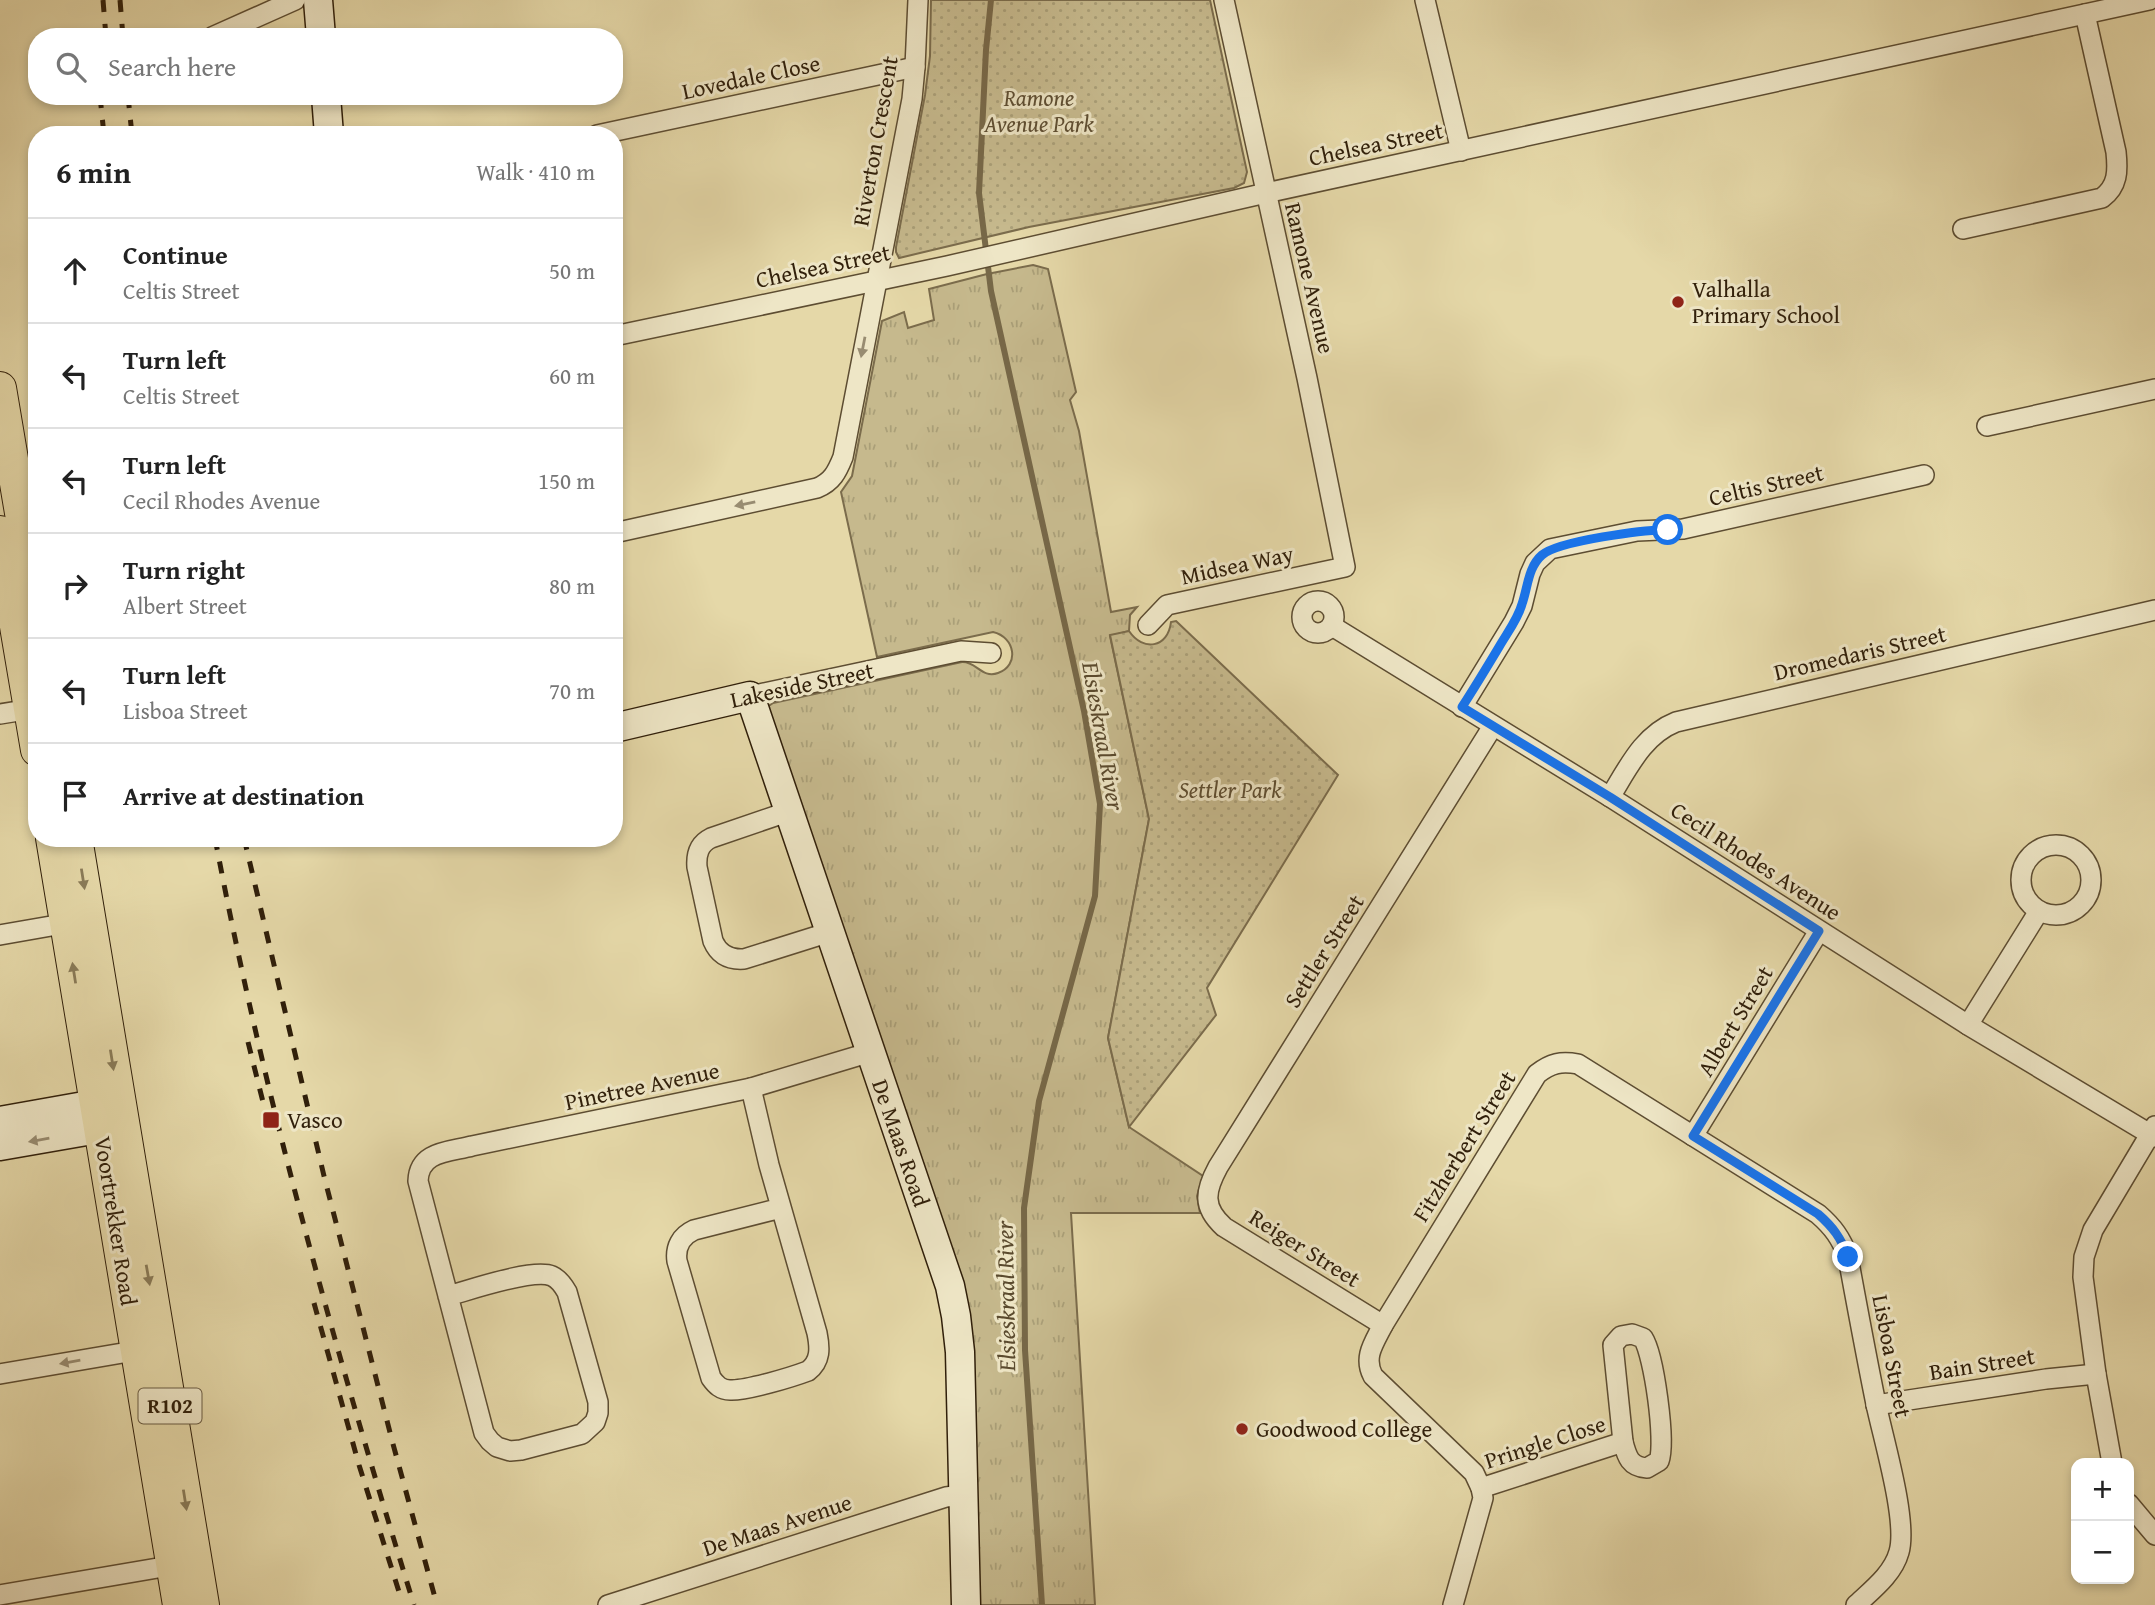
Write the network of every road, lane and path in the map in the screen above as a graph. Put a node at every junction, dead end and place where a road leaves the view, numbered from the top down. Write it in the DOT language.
graph roads {
  1 [pos="295,0"];
  2 [pos="318,0"];
  3 [pos="918,0"];
  4 [pos="1224,0"];
  5 [pos="1425,0"];
  6 [pos="2149,0"];
  7 [pos="2092,8"];
  8 [pos="232,28"];
  9 [pos="320,28"];
  10 [pos="915,67"];
  11 [pos="327,105"];
  12 [pos="328,126"];
  13 [pos="623,129"];
  14 [pos="1461,151"];
  15 [pos="1266,193"];
  16 [pos="1963,229"];
  17 [pos="876,280"];
  18 [pos="623,334"];
  19 [pos="0,388"];
  20 [pos="2155,389"];
  21 [pos="1987,426"];
  22 [pos="1924,475"];
  23 [pos="9,493"];
  24 [pos="623,531"];
  25 [pos="0,532"];
  26 [pos="1345,567"];
  27 [pos="28,571"];
  28 [pos="2155,610"];
  29 [pos="1148,625"];
  30 [pos="1332,626"];
  31 [pos="991,653"];
  32 [pos="750,696"];
  33 [pos="1462,707"];
  34 [pos="22,710"];
  35 [pos="623,725"];
  36 [pos="1493,726"];
  37 [pos="1610,797"];
  38 [pos="790,811"];
  39 [pos="55,847"];
  40 [pos="76,847"];
  41 [pos="2039,911"];
  42 [pos="78,922"];
  43 [pos="1819,931"];
  44 [pos="830,932"];
  45 [pos="0,935"];
  46 [pos="1968,1025"];
  47 [pos="871,1052"];
  48 [pos="751,1088"];
  49 [pos="110,1115"];
  50 [pos="0,1121"];
  51 [pos="2153,1132"];
  52 [pos="1693,1136"];
  53 [pos="0,1146"];
  54 [pos="1209,1205"];
  55 [pos="781,1208"];
  56 [pos="448,1296"];
  57 [pos="1383,1325"];
  58 [pos="149,1348"];
  59 [pos="0,1374"];
  60 [pos="2096,1374"];
  61 [pos="1876,1405"];
  62 [pos="1623,1442"];
  63 [pos="2111,1458"];
  64 [pos="1481,1488"];
  65 [pos="962,1495"];
  66 [pos="2134,1510"];
  67 [pos="2155,1535"];
  68 [pos="184,1564"];
  69 [pos="0,1595"];
  70 [pos="179,1605"];
  71 [pos="203,1605"];
  72 [pos="608,1605"];
  73 [pos="965,1605"];
  74 [pos="1453,1605"];
  75 [pos="1856,1605"];
  1 -- 8 [label="street"];
  2 -- 9 [label="street"];
  3 -- 10 [label="street, Riverton Crescent"];
  4 -- 15 [label="street, Ramone Avenue"];
  5 -- 14 [label="street"];
  6 -- 7 [label="street, Chelsea Street"];
  7 -- 14 [label="street, Chelsea Street"];
  7 -- 16 [label="street"];
  10 -- 13 [label="street, Lovedale Close"];
  10 -- 17 [label="street, Riverton Crescent"];
  11 -- 12 [label="street"];
  14 -- 15 [label="street, Chelsea Street"];
  15 -- 17 [label="street, Chelsea Street"];
  15 -- 26 [label="street, Ramone Avenue"];
  17 -- 18 [label="street, Chelsea Street"];
  17 -- 24 [label="street, Riverton Crescent, one-way"];
  19 -- 23 [label="main road"];
  20 -- 21 [label="street"];
  22 -- 33 [label="street, Celtis Street"];
  23 -- 27 [label="main road"];
  25 -- 34 [label="main road"];
  26 -- 29 [label="street, Midsea Way"];
  28 -- 37 [label="street, Dromedaris Street"];
  30 -- 33 [label="street, Cecil Rhodes Avenue"];
  31 -- 32 [label="street, Lakeside Street"];
  32 -- 35 [label="street, Lakeside Street"];
  32 -- 38 [label="street, De Maas Road"];
  33 -- 36 [label="street, Cecil Rhodes Avenue"];
  36 -- 37 [label="street, Cecil Rhodes Avenue"];
  36 -- 54 [label="street, Settler Street"];
  37 -- 43 [label="street, Cecil Rhodes Avenue"];
  38 -- 44 [label="street, De Maas Road"];
  38 -- 44 [label="street"];
  39 -- 42 [label="main road, Voortrekker Road / R102"];
  40 -- 42 [label="main road, Voortrekker Road / R102, one-way"];
  41 -- 46 [label="street"];
  42 -- 45 [label="street"];
  42 -- 49 [label="main road, Voortrekker Road / R102"];
  43 -- 46 [label="street, Cecil Rhodes Avenue"];
  43 -- 52 [label="street, Albert Street"];
  44 -- 47 [label="street, De Maas Road"];
  46 -- 51 [label="street, Cecil Rhodes Avenue"];
  47 -- 48 [label="street, Pinetree Avenue"];
  47 -- 65 [label="street, De Maas Road"];
  48 -- 55 [label="street"];
  48 -- 56 [label="street, Pinetree Avenue"];
  49 -- 50 [label="street"];
  49 -- 53 [label="street, one-way"];
  49 -- 58 [label="main road, Voortrekker Road / R102"];
  51 -- 60 [label="street"];
  52 -- 57 [label="street, Fitzherbert Street"];
  52 -- 61 [label="street, Lisboa Street"];
  54 -- 57 [label="street, Reiger Street"];
  55 -- 55 [label="street"];
  56 -- 56 [label="street"];
  57 -- 64 [label="street"];
  58 -- 59 [label="street, one-way"];
  58 -- 68 [label="main road, Voortrekker Road / R102"];
  60 -- 61 [label="street, Bain Street"];
  60 -- 63 [label="street"];
  61 -- 75 [label="street, Lisboa Street"];
  62 -- 62 [label="street, Pringle Close"];
  62 -- 64 [label="street, Pringle Close"];
  64 -- 74 [label="street"];
  65 -- 72 [label="street, De Maas Avenue"];
  65 -- 73 [label="street, De Maas Road"];
  66 -- 67 [label="street"];
  68 -- 69 [label="street"];
  68 -- 70 [label="main road, Voortrekker Road / R102"];
  68 -- 71 [label="main road, Voortrekker Road / R102"];
}
